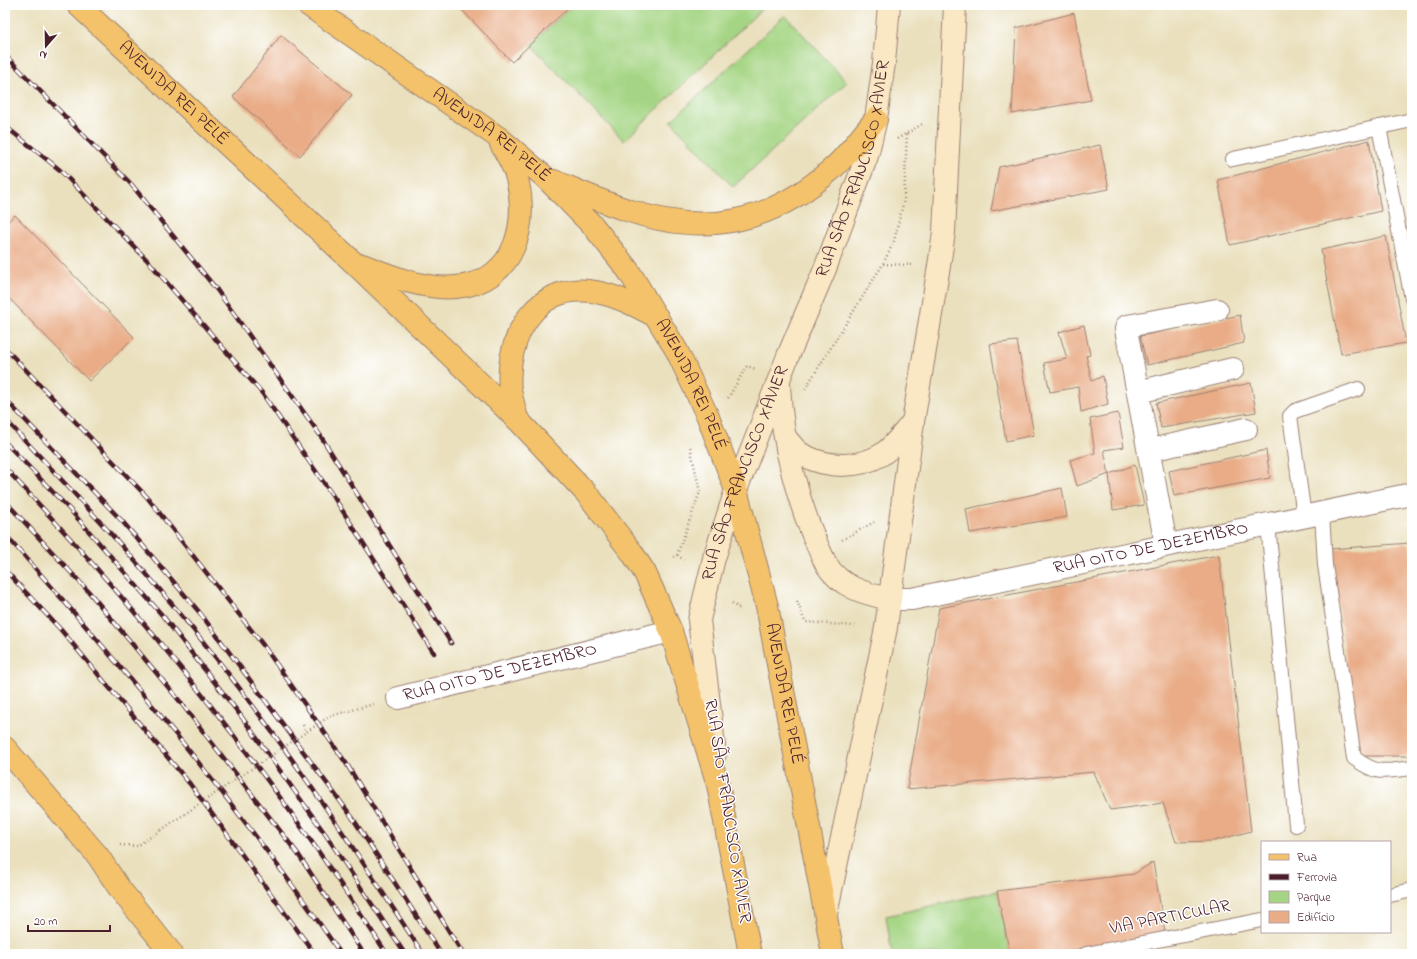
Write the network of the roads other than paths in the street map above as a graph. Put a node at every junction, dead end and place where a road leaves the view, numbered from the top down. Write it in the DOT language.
graph roads {
  1 [pos="78,5"];
  2 [pos="308,5"];
  3 [pos="322,5"];
  4 [pos="889,5"];
  5 [pos="955,5"];
  6 [pos="338,24"];
  7 [pos="876,119"];
  8 [pos="1412,120"];
  9 [pos="1380,127"];
  10 [pos="499,138"];
  11 [pos="1233,159"];
  12 [pos="546,178"];
  13 [pos="353,262"];
  14 [pos="1412,299"];
  15 [pos="1218,310"];
  16 [pos="658,318"];
  17 [pos="1233,369"];
  18 [pos="770,375"];
  19 [pos="1358,389"];
  20 [pos="1138,392"];
  21 [pos="517,420"];
  22 [pos="913,422"];
  23 [pos="1246,429"];
  24 [pos="784,437"];
  25 [pos="1150,450"];
  26 [pos="736,490"];
  27 [pos="1412,494"];
  28 [pos="1313,515"];
  29 [pos="1268,524"];
  30 [pos="1166,545"];
  31 [pos="890,599"];
  32 [pos="671,632"];
  33 [pos="398,698"];
  34 [pos="5,748"];
  35 [pos="1412,768"];
  36 [pos="718,785"];
  37 [pos="1296,825"];
  38 [pos="1412,890"];
  39 [pos="1391,895"];
  40 [pos="826,914"];
  41 [pos="1261,920"];
  42 [pos="172,954"];
  43 [pos="750,954"];
  44 [pos="833,954"];
  45 [pos="1086,954"];
  1 -- 13 [label="main road, AVENIDA REI PELÉ"];
  2 -- 6 [label="main road, AVENIDA REI PELÉ"];
  3 -- 6 [label="street"];
  4 -- 7 [label="main road, RUA SÃO FRANCISCO XAVIER"];
  5 -- 22 [label="main road"];
  6 -- 10 [label="main road, AVENIDA REI PELÉ"];
  7 -- 12 [label="main road"];
  7 -- 18 [label="main road, RUA SÃO FRANCISCO XAVIER"];
  8 -- 9 [label="lane"];
  9 -- 11 [label="lane"];
  9 -- 14 [label="lane"];
  10 -- 12 [label="main road, AVENIDA REI PELÉ"];
  10 -- 13 [label="main road"];
  12 -- 16 [label="main road, AVENIDA REI PELÉ"];
  13 -- 21 [label="main road, AVENIDA REI PELÉ"];
  15 -- 20 [label="street"];
  16 -- 21 [label="main road"];
  16 -- 26 [label="main road, AVENIDA REI PELÉ"];
  17 -- 20 [label="street"];
  18 -- 24 [label="main road"];
  18 -- 26 [label="main road, RUA SÃO FRANCISCO XAVIER"];
  19 -- 28 [label="lane"];
  20 -- 25 [label="street"];
  21 -- 32 [label="main road, AVENIDA REI PELÉ"];
  22 -- 24 [label="main road"];
  22 -- 31 [label="main road"];
  23 -- 25 [label="street"];
  24 -- 31 [label="main road"];
  25 -- 30 [label="street"];
  26 -- 36 [label="main road, RUA SÃO FRANCISCO XAVIER"];
  26 -- 40 [label="main road, AVENIDA REI PELÉ"];
  27 -- 28 [label="street, RUA OITO DE DEZEMBRO"];
  28 -- 29 [label="street, RUA OITO DE DEZEMBRO"];
  28 -- 35 [label="lane"];
  29 -- 30 [label="street, RUA OITO DE DEZEMBRO"];
  29 -- 37 [label="lane"];
  30 -- 31 [label="street, RUA OITO DE DEZEMBRO"];
  31 -- 40 [label="main road"];
  32 -- 33 [label="street, RUA OITO DE DEZEMBRO"];
  32 -- 36 [label="main road, AVENIDA REI PELÉ"];
  34 -- 42 [label="main road"];
  36 -- 43 [label="main road, RUA SÃO FRANCISCO XAVIER"];
  38 -- 39 [label="lane"];
  40 -- 44 [label="main road"];
  41 -- 45 [label="lane, VIA PARTICULAR"];
}
